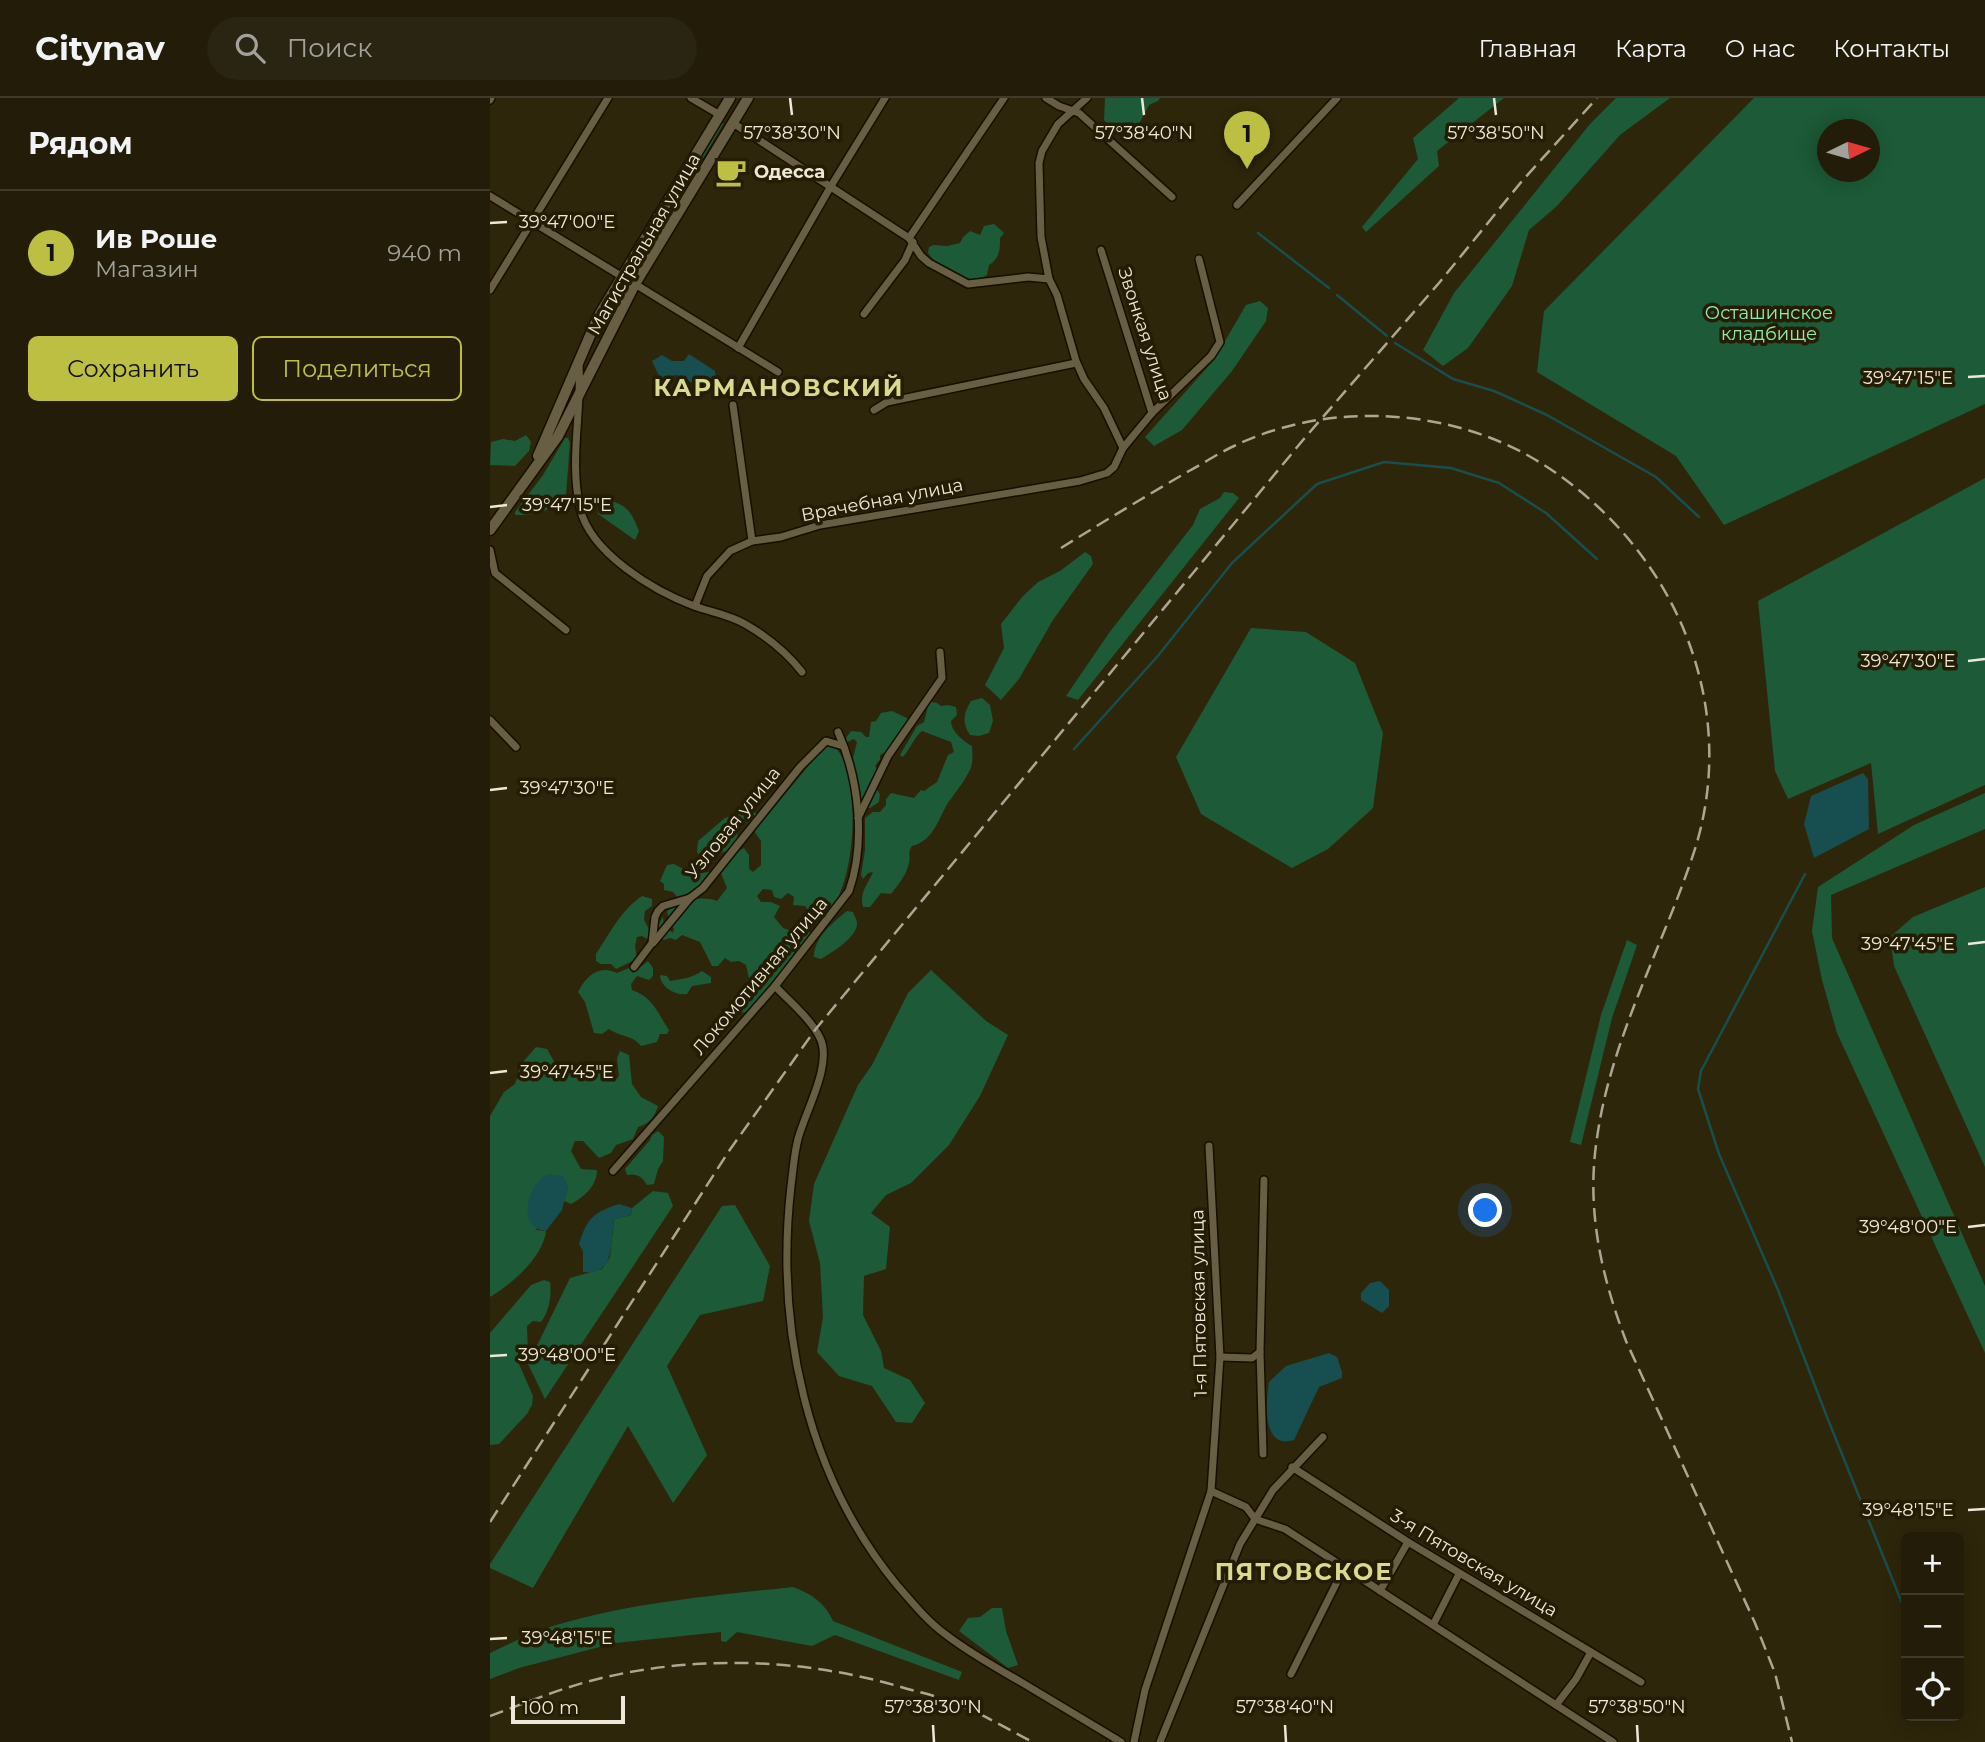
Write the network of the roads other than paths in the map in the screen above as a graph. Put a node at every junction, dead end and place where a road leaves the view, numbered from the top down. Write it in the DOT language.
graph roads {
  1 [pos="608,98"];
  2 [pos="691,98"];
  3 [pos="730,98"];
  4 [pos="748,98"];
  5 [pos="885,98"];
  6 [pos="1004,98"];
  7 [pos="1046,98"];
  8 [pos="1087,98"];
  9 [pos="1338,98"];
  10 [pos="1072,110"];
  11 [pos="720,115"];
  12 [pos="733,122"];
  13 [pos="831,186"];
  14 [pos="490,195"];
  15 [pos="1172,197"];
  16 [pos="1237,205"];
  17 [pos="533,221"];
  18 [pos="911,240"];
  19 [pos="1101,250"];
  20 [pos="1199,259"];
  21 [pos="621,276"];
  22 [pos="1049,279"];
  23 [pos="635,284"];
  24 [pos="490,290"];
  25 [pos="863,314"];
  26 [pos="738,348"];
  27 [pos="579,360"];
  28 [pos="1076,363"];
  29 [pos="778,372"];
  30 [pos="581,394"];
  31 [pos="733,405"];
  32 [pos="874,410"];
  33 [pos="1152,413"];
  34 [pos="1123,448"];
  35 [pos="527,479"];
  36 [pos="490,530"];
  37 [pos="752,541"];
  38 [pos="490,550"];
  39 [pos="695,606"];
  40 [pos="566,630"];
  41 [pos="940,652"];
  42 [pos="802,672"];
  43 [pos="490,720"];
  44 [pos="838,732"];
  45 [pos="844,746"];
  46 [pos="516,747"];
  47 [pos="858,819"];
  48 [pos="690,898"];
  49 [pos="652,943"];
  50 [pos="634,967"];
  51 [pos="775,986"];
  52 [pos="1209,1146"];
  53 [pos="613,1171"];
  54 [pos="1264,1180"];
  55 [pos="1259,1352"];
  56 [pos="1220,1357"];
  57 [pos="1322,1437"];
  58 [pos="1262,1454"];
  59 [pos="1292,1467"];
  60 [pos="1211,1491"];
  61 [pos="1255,1519"];
  62 [pos="1408,1542"];
  63 [pos="1344,1568"];
  64 [pos="1459,1574"];
  65 [pos="1380,1591"];
  66 [pos="1433,1625"];
  67 [pos="1591,1652"];
  68 [pos="1291,1674"];
  69 [pos="1642,1682"];
  70 [pos="1556,1705"];
  71 [pos="1121,1742"];
  72 [pos="1134,1742"];
  73 [pos="1160,1742"];
  74 [pos="1613,1742"];
  1 -- 17 [label="street"];
  2 -- 11 [label="street"];
  3 -- 11 [label="main road, Магистральная улица"];
  4 -- 12 [label="main road, Магистральная улица"];
  5 -- 13 [label="street"];
  6 -- 18 [label="street"];
  7 -- 10 [label="street"];
  8 -- 10 [label="street"];
  9 -- 16 [label="street"];
  10 -- 15 [label="street"];
  10 -- 22 [label="street"];
  11 -- 12 [label="main road"];
  11 -- 21 [label="main road, Магистральная улица"];
  12 -- 13 [label="street"];
  12 -- 23 [label="main road, Магистральная улица"];
  13 -- 18 [label="street"];
  13 -- 26 [label="street"];
  14 -- 17 [label="street"];
  17 -- 21 [label="street"];
  17 -- 24 [label="street"];
  18 -- 22 [label="street"];
  18 -- 25 [label="street"];
  19 -- 33 [label="street, Звонкая улица"];
  20 -- 33 [label="street, Звонкая улица"];
  21 -- 23 [label="main road"];
  21 -- 27 [label="main road, Магистральная улица"];
  22 -- 28 [label="street"];
  23 -- 26 [label="street"];
  23 -- 30 [label="main road, Магистральная улица"];
  26 -- 29 [label="street"];
  27 -- 30 [label="street"];
  27 -- 35 [label="main road, Магистральная улица"];
  28 -- 32 [label="street"];
  28 -- 34 [label="street"];
  30 -- 35 [label="main road, Магистральная улица"];
  30 -- 39 [label="street"];
  31 -- 37 [label="street"];
  33 -- 34 [label="street"];
  34 -- 37 [label="street, Врачебная улица"];
  35 -- 36 [label="main road, Магистральная улица"];
  37 -- 39 [label="street, Врачебная улица"];
  38 -- 40 [label="street"];
  39 -- 42 [label="street"];
  41 -- 47 [label="street"];
  43 -- 46 [label="street"];
  44 -- 45 [label="street, Локомотивная улица"];
  45 -- 47 [label="street, Локомотивная улица"];
  45 -- 48 [label="street, Узловая улица"];
  47 -- 51 [label="street, Локомотивная улица"];
  48 -- 49 [label="street"];
  48 -- 49 [label="street, Узловая улица"];
  49 -- 50 [label="street, Узловая улица"];
  51 -- 53 [label="street, Локомотивная улица"];
  51 -- 71 [label="street"];
  52 -- 56 [label="street, 1-я Пятовская улица"];
  54 -- 55 [label="street"];
  55 -- 56 [label="street"];
  55 -- 58 [label="street"];
  56 -- 60 [label="street, 1-я Пятовская улица"];
  57 -- 59 [label="street"];
  59 -- 61 [label="street"];
  59 -- 62 [label="street, 3-я Пятовская улица"];
  60 -- 61 [label="street"];
  60 -- 72 [label="street, 1-я Пятовская улица"];
  61 -- 63 [label="street"];
  61 -- 73 [label="street"];
  62 -- 64 [label="street, 3-я Пятовская улица"];
  62 -- 65 [label="street"];
  63 -- 65 [label="street"];
  63 -- 68 [label="street"];
  64 -- 66 [label="street"];
  64 -- 67 [label="street, 3-я Пятовская улица"];
  65 -- 66 [label="street"];
  66 -- 70 [label="street"];
  67 -- 69 [label="street, 3-я Пятовская улица"];
  67 -- 70 [label="street"];
  70 -- 74 [label="street"];
}
